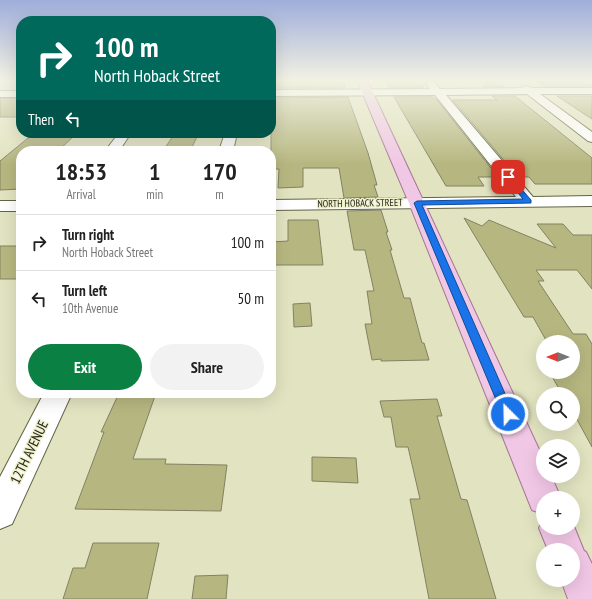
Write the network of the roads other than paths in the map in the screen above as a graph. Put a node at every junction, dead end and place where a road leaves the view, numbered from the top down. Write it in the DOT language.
graph roads {
  1 [pos="374,108"];
  2 [pos="451,108"];
  3 [pos="552,108"];
  4 [pos="592,138"];
  5 [pos="528,201"];
  6 [pos="592,201"];
  7 [pos="417,203"];
  8 [pos="276,205"];
  9 [pos="56,398"];
  10 [pos="541,491"];
  11 [pos="0,512"];
  12 [pos="580,581"];
  13 [pos="588,599"];
  1 -- 7 [label="main road"];
  2 -- 5 [label="street"];
  3 -- 4 [label="street"];
  5 -- 6 [label="street, NORTH HOBACK STREET"];
  5 -- 7 [label="street, NORTH HOBACK STREET"];
  7 -- 8 [label="street, NORTH HOBACK STREET"];
  7 -- 10 [label="main road"];
  9 -- 11 [label="street, 12TH AVENUE"];
  12 -- 13 [label="main road"];
}
